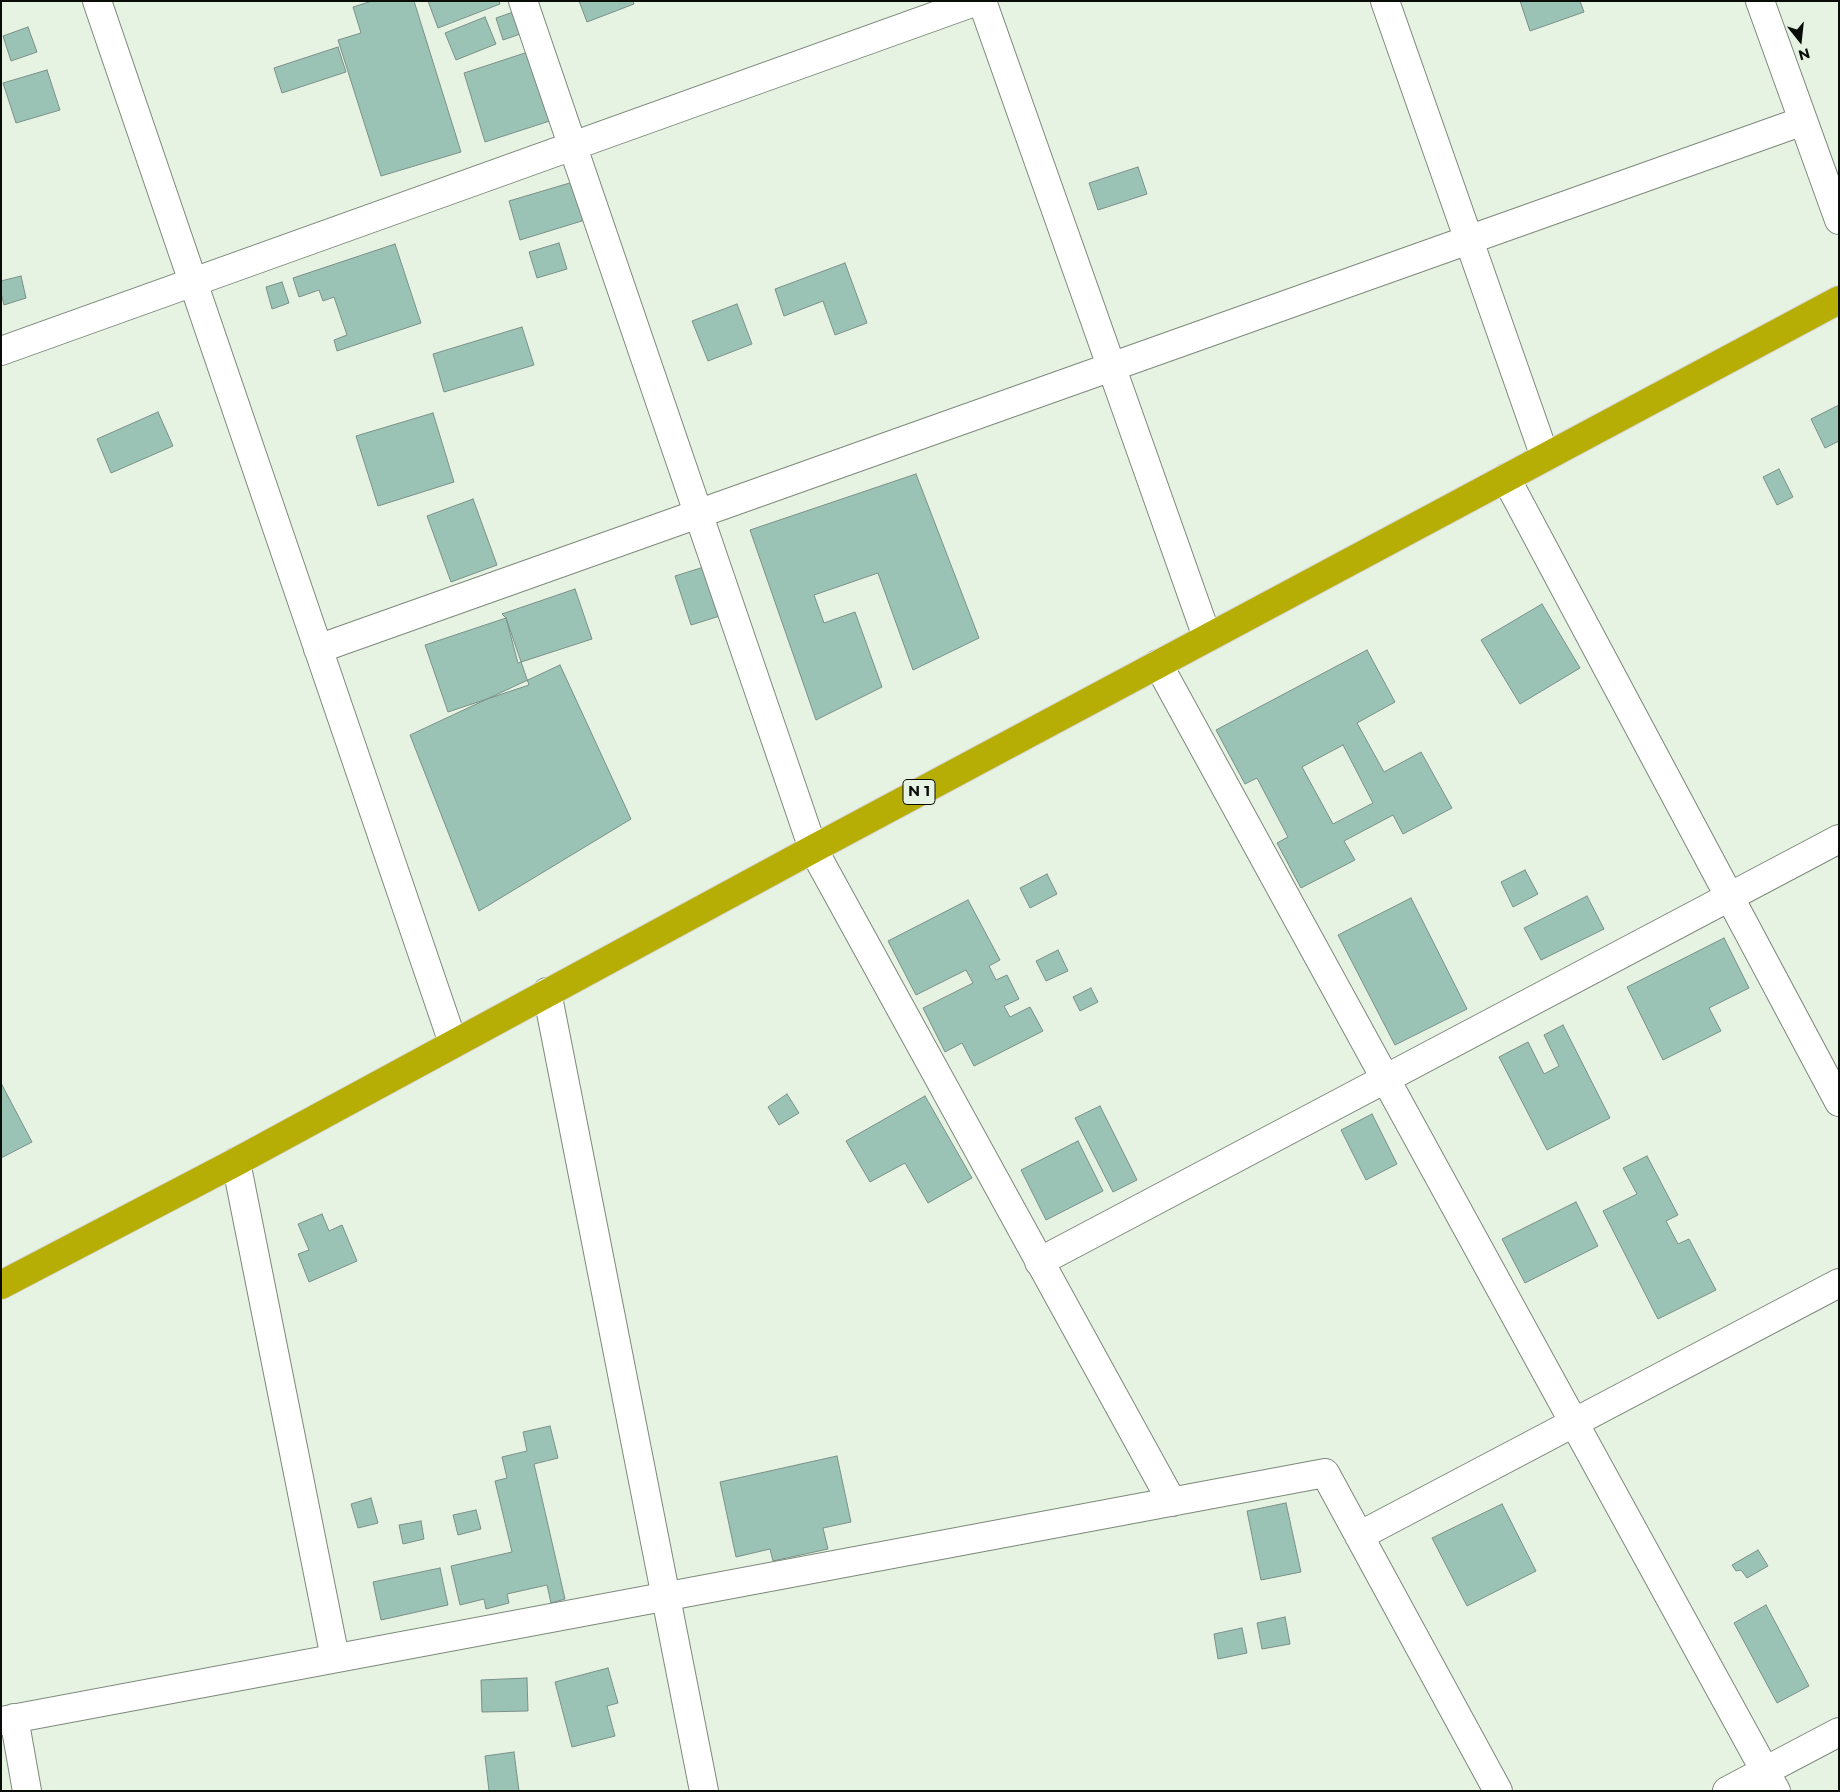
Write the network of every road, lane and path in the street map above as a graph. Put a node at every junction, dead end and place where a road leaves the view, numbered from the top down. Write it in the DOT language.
graph roads {
  1 [pos="97,1"];
  2 [pos="523,1"];
  3 [pos="977,1"];
  4 [pos="982,1"];
  5 [pos="1385,1"];
  6 [pos="1760,1"];
  7 [pos="1803,121"];
  8 [pos="572,146"];
  9 [pos="1839,220"];
  10 [pos="1468,241"];
  11 [pos="192,282"];
  12 [pos="1839,300"];
  13 [pos="1,351"];
  14 [pos="1111,368"];
  15 [pos="1544,457"];
  16 [pos="1506,478"];
  17 [pos="699,514"];
  18 [pos="1207,637"];
  19 [pos="318,650"];
  20 [pos="1158,664"];
  21 [pos="1839,839"];
  22 [pos="813,849"];
  23 [pos="1730,897"];
  24 [pos="547,992"];
  25 [pos="453,1043"];
  26 [pos="1386,1079"];
  27 [pos="1839,1102"];
  28 [pos="236,1162"];
  29 [pos="1039,1262"];
  30 [pos="1839,1283"];
  31 [pos="1,1285"];
  32 [pos="1574,1423"];
  33 [pos="1172,1502"];
  34 [pos="1359,1536"];
  35 [pos="666,1596"];
  36 [pos="335,1658"];
  37 [pos="7,1720"];
  38 [pos="1839,1732"];
  39 [pos="1770,1781"];
  40 [pos="28,1791"];
  41 [pos="704,1791"];
  42 [pos="1498,1791"];
  43 [pos="1727,1791"];
  1 -- 11 [label="street"];
  2 -- 8 [label="street"];
  3 -- 8 [label="street"];
  4 -- 14 [label="street"];
  5 -- 10 [label="street"];
  6 -- 7 [label="street"];
  7 -- 9 [label="street"];
  7 -- 10 [label="street"];
  8 -- 11 [label="street"];
  8 -- 17 [label="street"];
  10 -- 14 [label="street"];
  10 -- 15 [label="street"];
  11 -- 13 [label="street"];
  11 -- 19 [label="street"];
  12 -- 15 [label="highway, N 1"];
  14 -- 17 [label="street"];
  14 -- 18 [label="street"];
  15 -- 16 [label="highway, N 1"];
  16 -- 18 [label="highway, N 1"];
  16 -- 23 [label="street"];
  17 -- 19 [label="street"];
  17 -- 22 [label="street"];
  18 -- 20 [label="highway, N 1"];
  19 -- 25 [label="street"];
  20 -- 22 [label="highway, N 1"];
  20 -- 26 [label="street"];
  21 -- 23 [label="street"];
  22 -- 24 [label="highway, N 1"];
  22 -- 29 [label="street"];
  23 -- 26 [label="street"];
  23 -- 27 [label="street"];
  24 -- 25 [label="highway, N 1"];
  24 -- 35 [label="street"];
  25 -- 28 [label="highway, N 1"];
  26 -- 29 [label="street"];
  26 -- 32 [label="street"];
  28 -- 31 [label="highway, N 1"];
  28 -- 36 [label="street"];
  29 -- 33 [label="street"];
  30 -- 32 [label="street"];
  32 -- 34 [label="street"];
  32 -- 39 [label="street"];
  33 -- 34 [label="street"];
  33 -- 35 [label="street"];
  34 -- 42 [label="street"];
  35 -- 36 [label="street"];
  35 -- 41 [label="street"];
  36 -- 37 [label="street"];
  37 -- 40 [label="street"];
  38 -- 39 [label="street"];
  39 -- 43 [label="street"];
}
